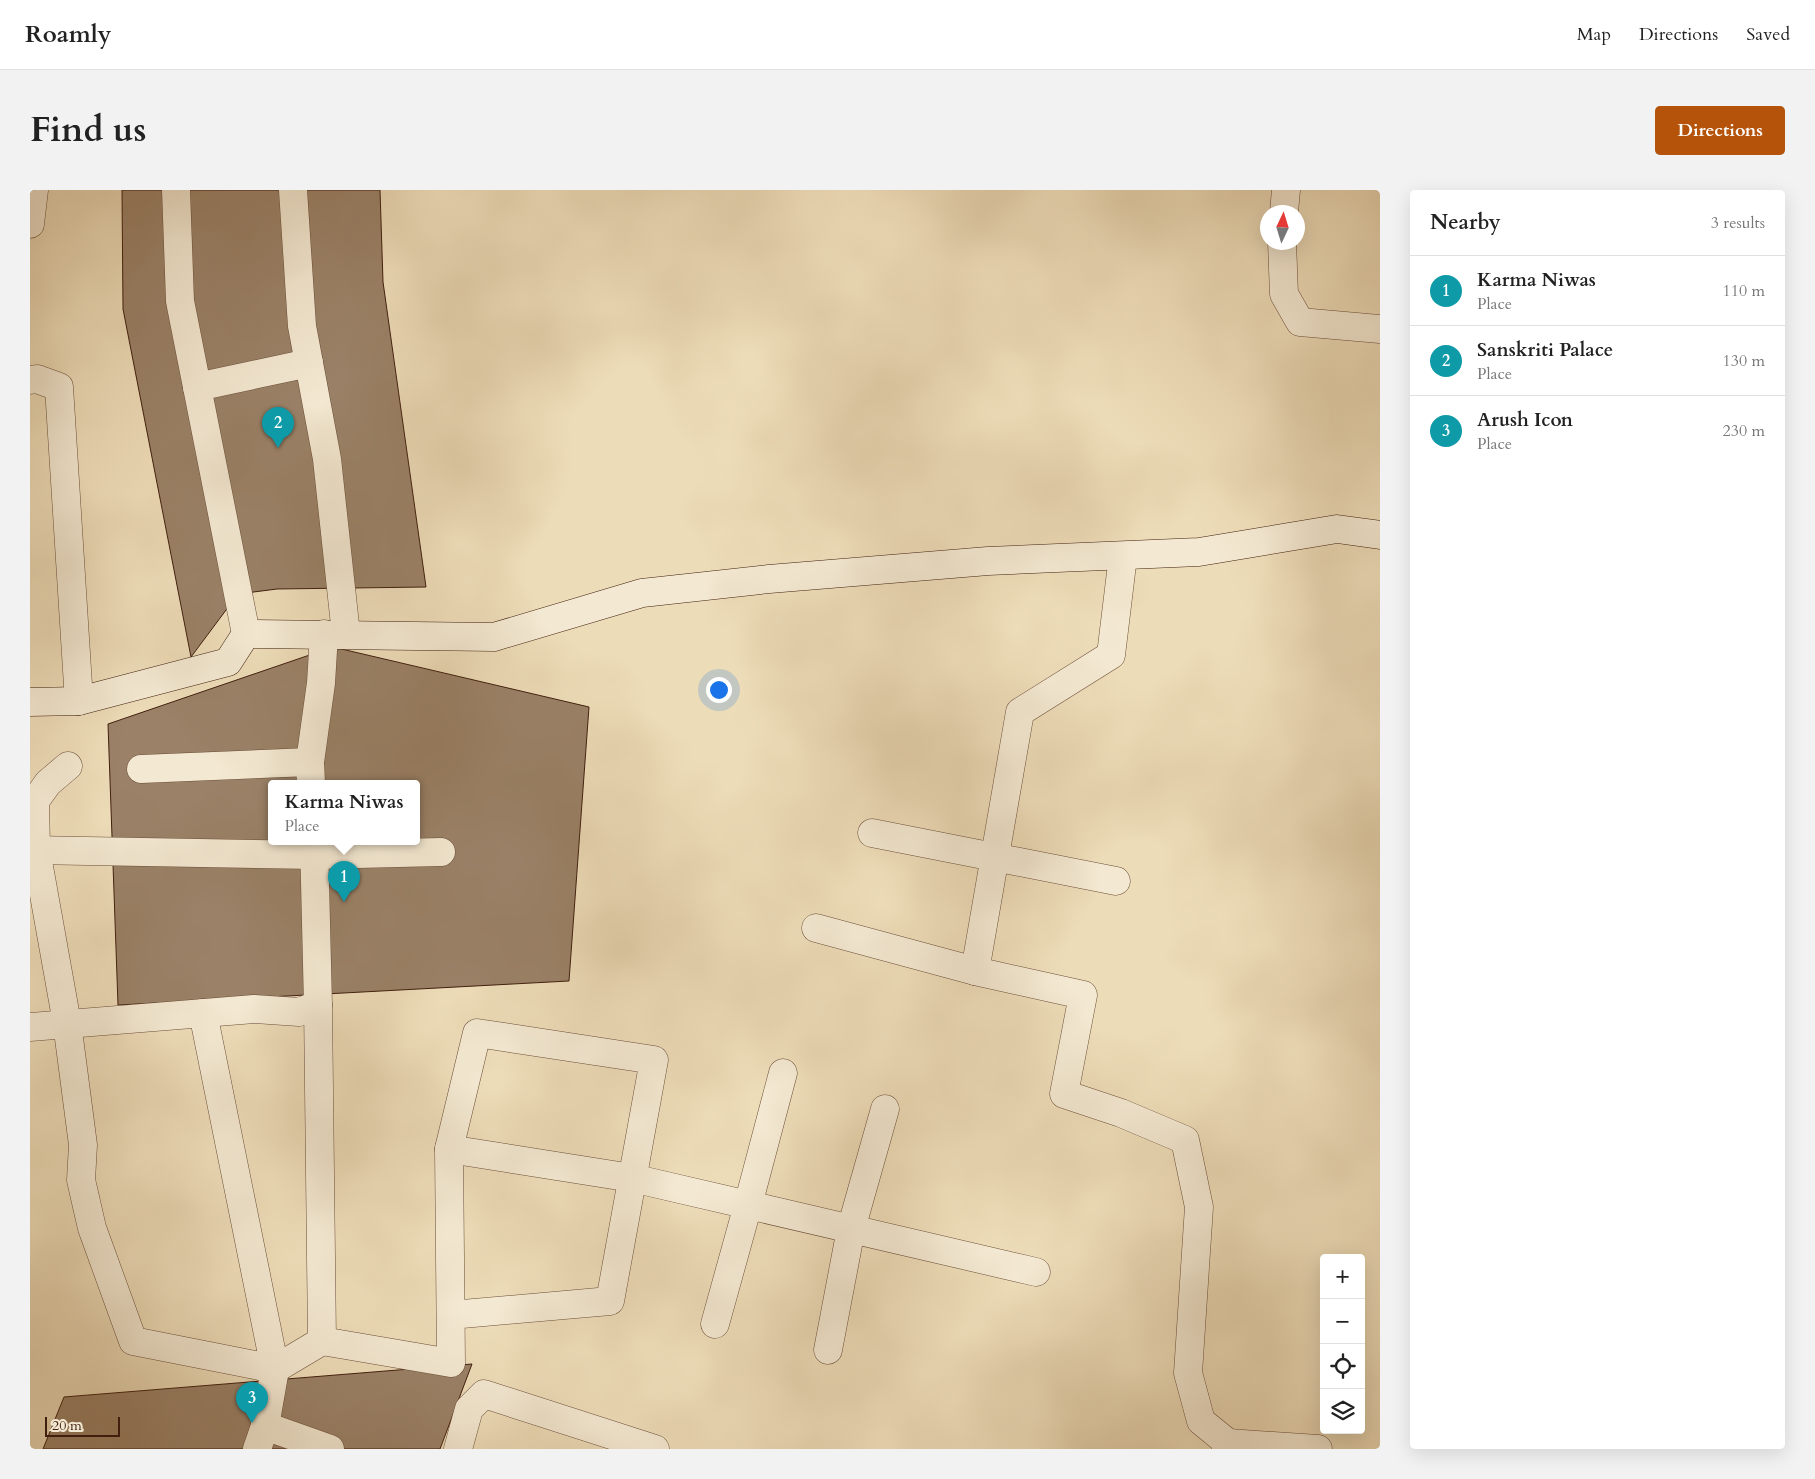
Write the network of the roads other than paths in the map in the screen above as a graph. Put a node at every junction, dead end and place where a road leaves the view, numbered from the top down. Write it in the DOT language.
graph roads {
  1 [pos="34,190"];
  2 [pos="176,190"];
  3 [pos="293,190"];
  4 [pos="1286,190"];
  5 [pos="1285,205"];
  6 [pos="30,224"];
  7 [pos="1282,250"];
  8 [pos="1380,329"];
  9 [pos="309,363"];
  10 [pos="30,380"];
  11 [pos="197,387"];
  12 [pos="1380,535"];
  13 [pos="1123,556"];
  14 [pos="246,634"];
  15 [pos="335,634"];
  16 [pos="79,701"];
  17 [pos="30,702"];
  18 [pos="68,766"];
  19 [pos="142,769"];
  20 [pos="311,773"];
  21 [pos="872,833"];
  22 [pos="314,848"];
  23 [pos="33,850"];
  24 [pos="440,852"];
  25 [pos="994,856"];
  26 [pos="1116,881"];
  27 [pos="816,928"];
  28 [pos="975,971"];
  29 [pos="318,1005"];
  30 [pos="203,1013"];
  31 [pos="67,1023"];
  32 [pos="30,1027"];
  33 [pos="783,1072"];
  34 [pos="885,1109"];
  35 [pos="449,1149"];
  36 [pos="632,1178"];
  37 [pos="748,1205"];
  38 [pos="851,1229"];
  39 [pos="1036,1272"];
  40 [pos="451,1315"];
  41 [pos="715,1324"];
  42 [pos="322,1341"];
  43 [pos="828,1350"];
  44 [pos="275,1369"];
  45 [pos="261,1437"];
  46 [pos="1227,1446"];
  47 [pos="330,1449"];
  48 [pos="458,1449"];
  49 [pos="655,1449"];
  50 [pos="1318,1449"];
  1 -- 6 [label="street"];
  2 -- 11 [label="street"];
  3 -- 9 [label="street"];
  4 -- 5 [label="street"];
  7 -- 8 [label="street"];
  9 -- 11 [label="street"];
  9 -- 15 [label="street"];
  10 -- 16 [label="street"];
  11 -- 14 [label="street"];
  12 -- 13 [label="street"];
  13 -- 15 [label="street"];
  13 -- 25 [label="street"];
  14 -- 15 [label="street"];
  14 -- 16 [label="street"];
  15 -- 20 [label="street"];
  16 -- 17 [label="street"];
  18 -- 23 [label="street"];
  19 -- 20 [label="street"];
  21 -- 25 [label="street"];
  22 -- 23 [label="street"];
  22 -- 24 [label="street"];
  22 -- 29 [label="street"];
  23 -- 31 [label="street"];
  25 -- 26 [label="street"];
  25 -- 28 [label="street"];
  27 -- 28 [label="street"];
  28 -- 46 [label="street"];
  29 -- 30 [label="street"];
  29 -- 42 [label="street"];
  30 -- 31 [label="street"];
  30 -- 44 [label="street"];
  31 -- 32 [label="street"];
  31 -- 44 [label="street"];
  33 -- 37 [label="street"];
  34 -- 38 [label="street"];
  35 -- 36 [label="street"];
  35 -- 36 [label="street"];
  35 -- 40 [label="street"];
  36 -- 37 [label="street"];
  36 -- 40 [label="street"];
  37 -- 38 [label="street"];
  37 -- 41 [label="street"];
  38 -- 39 [label="street"];
  38 -- 43 [label="street"];
  40 -- 42 [label="street"];
  42 -- 44 [label="street"];
  44 -- 45 [label="street"];
  45 -- 47 [label="street"];
  46 -- 50 [label="street"];
  48 -- 49 [label="street"];
}
